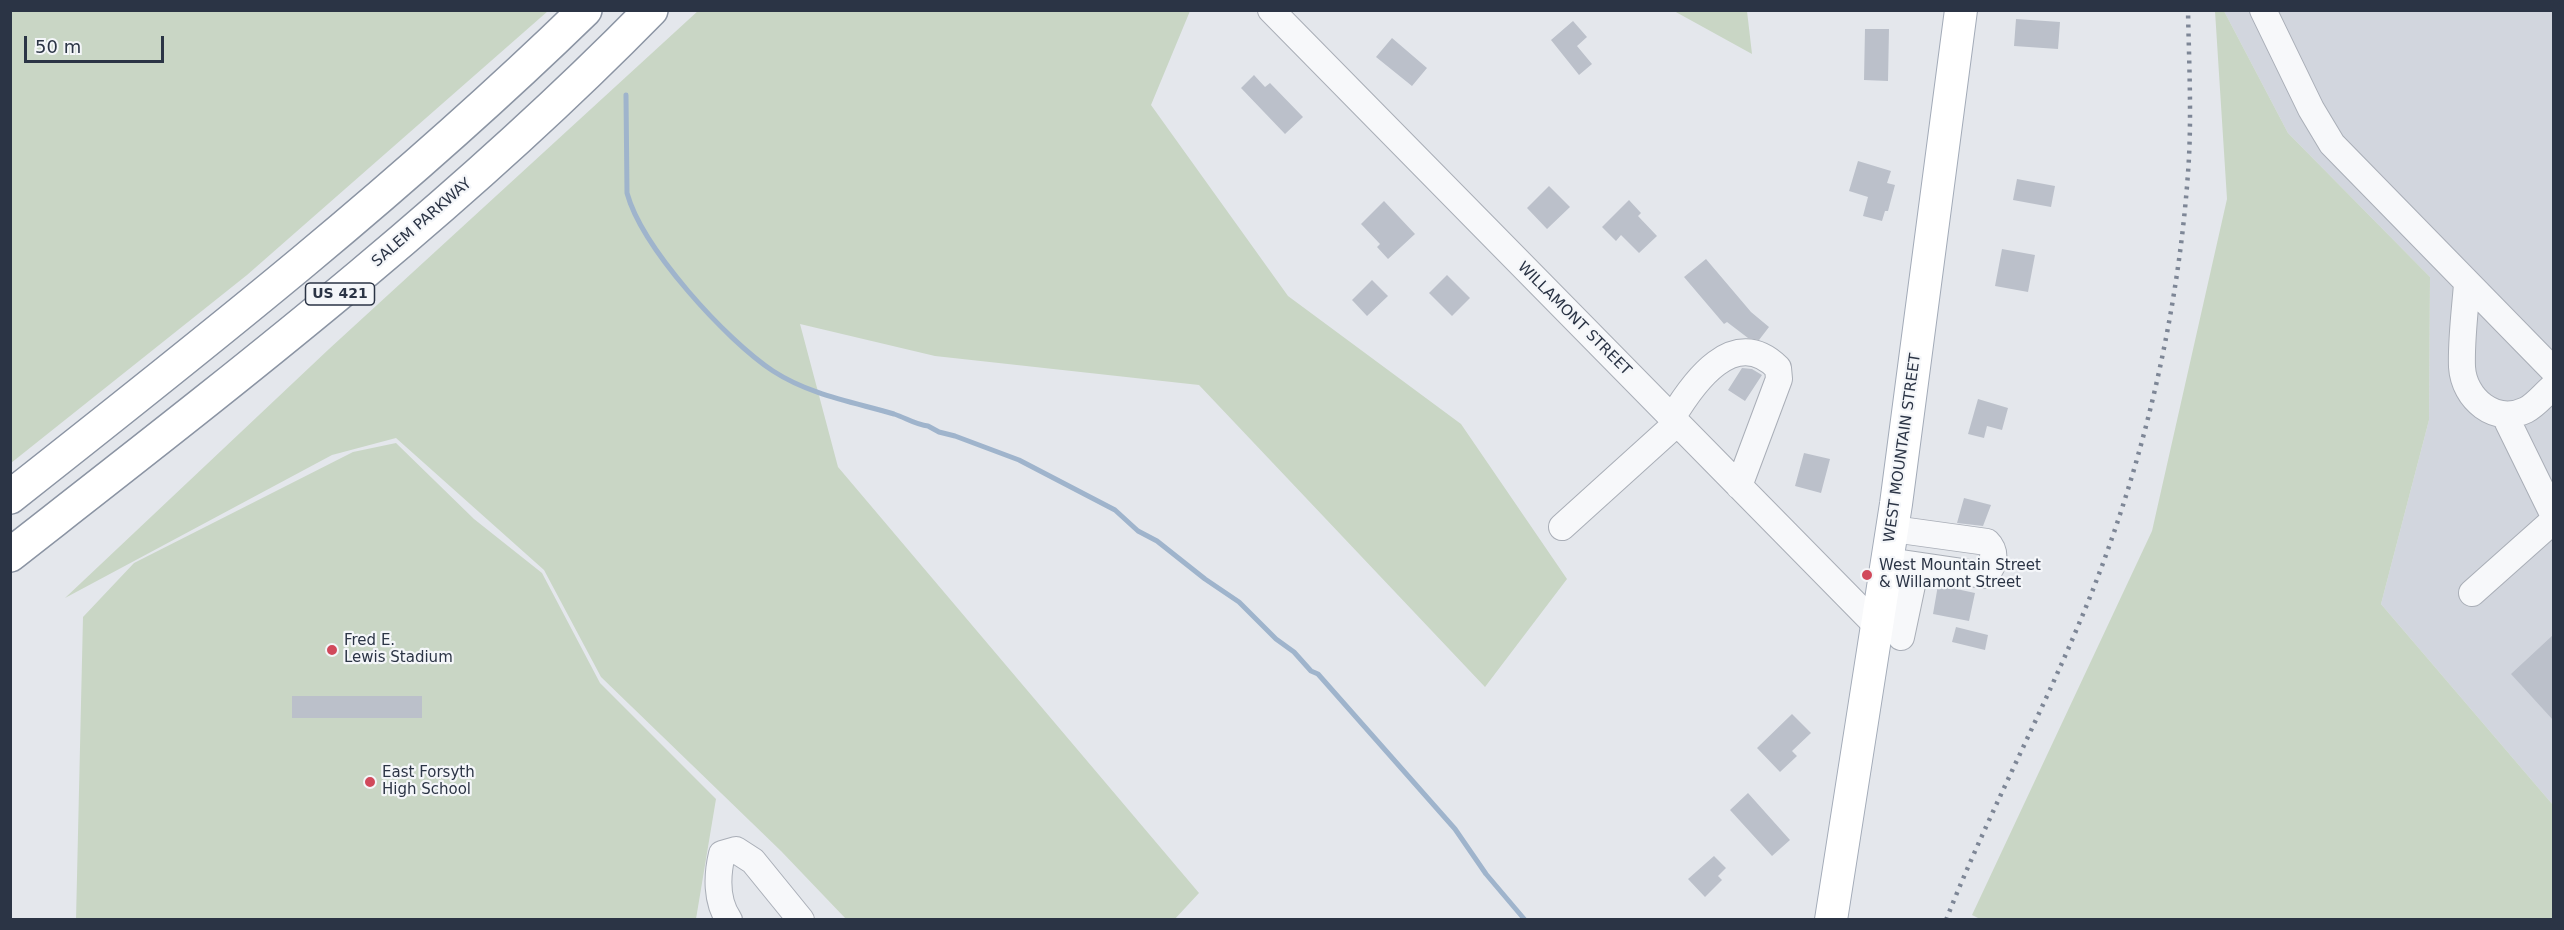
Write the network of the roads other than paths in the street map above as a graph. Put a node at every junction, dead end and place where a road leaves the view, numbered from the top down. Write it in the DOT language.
graph roads {
  1 [pos="585,10"];
  2 [pos="651,10"];
  3 [pos="1270,10"];
  4 [pos="1961,10"];
  5 [pos="2263,10"];
  6 [pos="2467,284"];
  7 [pos="2553,371"];
  8 [pos="2553,386"];
  9 [pos="2505,416"];
  10 [pos="1675,421"];
  11 [pos="1738,486"];
  12 [pos="10,497"];
  13 [pos="2553,518"];
  14 [pos="1562,527"];
  15 [pos="1893,529"];
  16 [pos="10,555"];
  17 [pos="1902,563"];
  18 [pos="2472,593"];
  19 [pos="1889,632"];
  20 [pos="729,920"];
  21 [pos="801,920"];
  22 [pos="1831,920"];
  1 -- 12 [label="highway, US 421"];
  2 -- 16 [label="highway, SALEM PARKWAY / US 421"];
  3 -- 10 [label="street, WILLAMONT STREET"];
  4 -- 15 [label="main road, WEST MOUNTAIN STREET"];
  5 -- 6 [label="street"];
  6 -- 7 [label="street"];
  6 -- 9 [label="street"];
  8 -- 9 [label="street"];
  9 -- 13 [label="street"];
  10 -- 11 [label="street, WILLAMONT STREET"];
  10 -- 11 [label="street"];
  10 -- 14 [label="street"];
  11 -- 19 [label="street, WILLAMONT STREET"];
  13 -- 18 [label="street"];
  15 -- 17 [label="main road, WEST MOUNTAIN STREET"];
  15 -- 17 [label="street"];
  17 -- 19 [label="main road, WEST MOUNTAIN STREET"];
  19 -- 22 [label="main road, WEST MOUNTAIN STREET"];
  20 -- 21 [label="street"];
}
